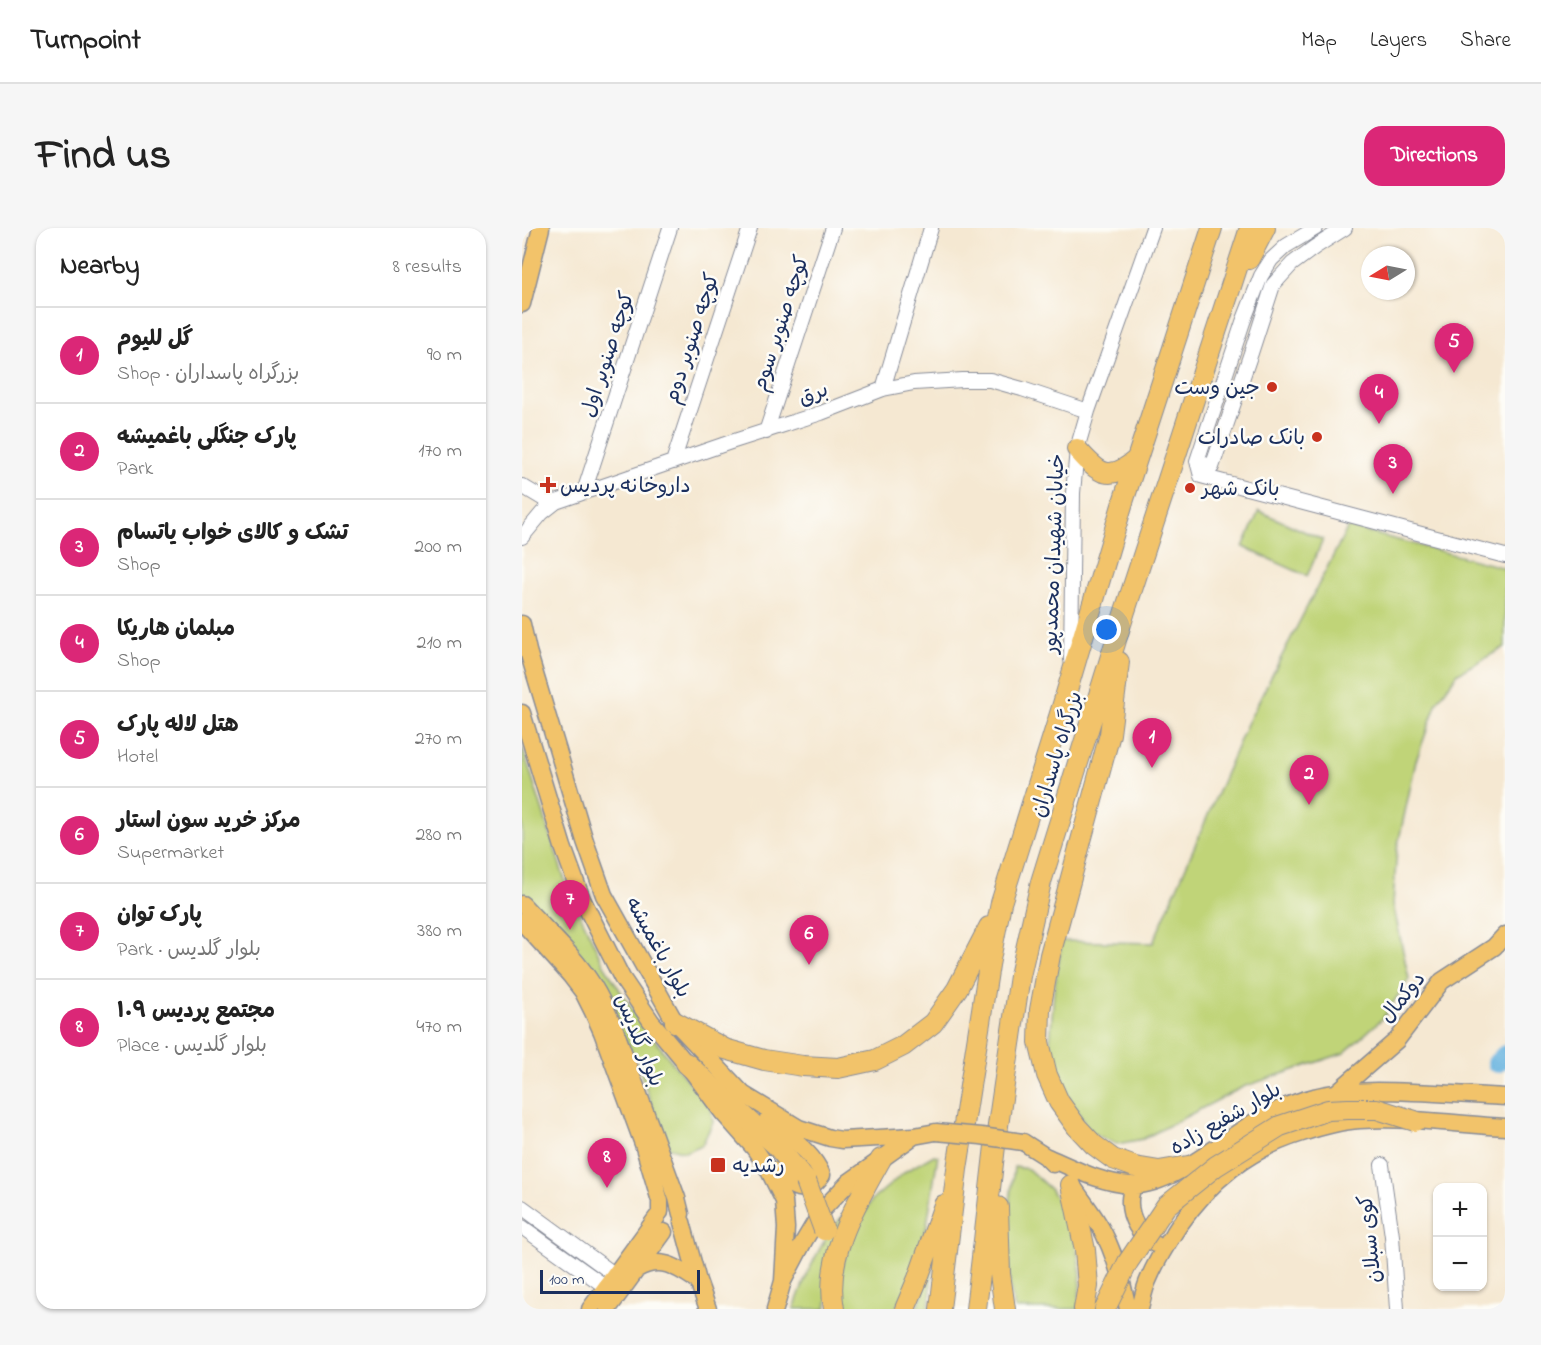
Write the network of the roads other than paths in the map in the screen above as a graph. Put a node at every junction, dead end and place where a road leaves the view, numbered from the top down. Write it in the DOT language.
graph roads {
  1 [pos="541,228"];
  2 [pos="670,228"];
  3 [pos="750,228"];
  4 [pos="833,228"];
  5 [pos="931,228"];
  6 [pos="1153,228"];
  7 [pos="1212,228"];
  8 [pos="1250,228"];
  9 [pos="1265,228"];
  10 [pos="1316,228"];
  11 [pos="1345,228"];
  12 [pos="1286,246"];
  13 [pos="522,304"];
  14 [pos="1223,310"];
  15 [pos="1250,357"];
  16 [pos="883,389"];
  17 [pos="1088,411"];
  18 [pos="766,432"];
  19 [pos="1077,449"];
  20 [pos="1137,459"];
  21 [pos="1197,461"];
  22 [pos="673,462"];
  23 [pos="522,486"];
  24 [pos="584,492"];
  25 [pos="556,502"];
  26 [pos="522,537"];
  27 [pos="1505,556"];
  28 [pos="1125,612"];
  29 [pos="522,624"];
  30 [pos="1071,679"];
  31 [pos="522,713"];
  32 [pos="1001,903"];
  33 [pos="522,904"];
  34 [pos="522,922"];
  35 [pos="1505,934"];
  36 [pos="675,1022"];
  37 [pos="686,1063"];
  38 [pos="1337,1092"];
  39 [pos="743,1094"];
  40 [pos="1505,1097"];
  41 [pos="1415,1121"];
  42 [pos="1505,1127"];
  43 [pos="914,1136"];
  44 [pos="995,1146"];
  45 [pos="1045,1156"];
  46 [pos="880,1160"];
  47 [pos="1382,1164"];
  48 [pos="1188,1166"];
  49 [pos="767,1167"];
  50 [pos="957,1169"];
  51 [pos="1071,1185"];
  52 [pos="1133,1186"];
  53 [pos="522,1207"];
  54 [pos="681,1218"];
  55 [pos="660,1220"];
  56 [pos="522,1227"];
  57 [pos="1164,1248"];
  58 [pos="637,1269"];
  59 [pos="833,1271"];
  60 [pos="698,1281"];
  61 [pos="783,1281"];
  62 [pos="615,1290"];
  63 [pos="590,1309"];
  64 [pos="708,1309"];
  65 [pos="776,1309"];
  66 [pos="834,1309"];
  67 [pos="905,1309"];
  68 [pos="940,1309"];
  69 [pos="976,1309"];
  70 [pos="1005,1309"];
  71 [pos="1084,1309"];
  72 [pos="1106,1309"];
  73 [pos="1128,1309"];
  74 [pos="1140,1309"];
  75 [pos="1397,1309"];
  1 -- 13 [label="main road"];
  2 -- 24 [label="street, کوچه صنوبر اول"];
  3 -- 22 [label="street, کوچه صنوبر دوم"];
  4 -- 18 [label="street, کوچه صنوبر سوم"];
  5 -- 16 [label="street"];
  6 -- 17 [label="street, خیابان شهیدان محمدپور"];
  7 -- 20 [label="highway, بزرگراه پاسداران"];
  8 -- 14 [label="highway, بزرگراه پاسداران"];
  9 -- 14 [label="highway"];
  10 -- 12 [label="street"];
  11 -- 15 [label="street"];
  12 -- 15 [label="street"];
  12 -- 21 [label="street"];
  14 -- 28 [label="highway, بزرگراه پاسداران"];
  15 -- 21 [label="street"];
  16 -- 17 [label="street, برق"];
  16 -- 18 [label="street, برق"];
  17 -- 19 [label="street, خیابان شهیدان محمدپور"];
  18 -- 22 [label="street, برق"];
  19 -- 20 [label="highway"];
  19 -- 30 [label="street, خیابان شهیدان محمدپور"];
  20 -- 30 [label="highway, بزرگراه پاسداران"];
  21 -- 27 [label="street"];
  22 -- 24 [label="street, برق"];
  23 -- 25 [label="street"];
  24 -- 25 [label="street, برق"];
  25 -- 26 [label="street"];
  28 -- 44 [label="highway, بزرگراه پاسداران"];
  28 -- 48 [label="highway"];
  29 -- 36 [label="main road, بلوار باغمیشه"];
  30 -- 32 [label="highway, بزرگراه پاسداران"];
  31 -- 37 [label="main road, بلوار باغمیشه"];
  32 -- 36 [label="highway"];
  32 -- 50 [label="highway, بزرگراه پاسداران"];
  33 -- 54 [label="main road, بلوار گلدیس"];
  34 -- 55 [label="main road, بلوار گلدیس"];
  35 -- 38 [label="main road, دوکمال"];
  36 -- 39 [label="main road, بلوار باغمیشه"];
  37 -- 49 [label="main road, بلوار باغمیشه"];
  37 -- 59 [label="highway, bridge"];
  38 -- 40 [label="main road, بلوار شفیع زاده"];
  38 -- 48 [label="main road, بلوار شفیع زاده"];
  39 -- 43 [label="main road, بلوار باغمیشه"];
  39 -- 49 [label="main road"];
  41 -- 42 [label="main road"];
  41 -- 57 [label="main road"];
  41 -- 72 [label="highway, bridge"];
  43 -- 45 [label="main road, بلوار باغمیشه, bridge"];
  43 -- 46 [label="main road"];
  44 -- 69 [label="highway, بزرگراه پاسداران"];
  44 -- 70 [label="highway"];
  45 -- 51 [label="main road"];
  45 -- 52 [label="main road, بلوار شفیع زاده"];
  46 -- 59 [label="highway"];
  46 -- 61 [label="main road"];
  47 -- 75 [label="street, کوی سبلان"];
  48 -- 52 [label="main road, بلوار شفیع زاده"];
  49 -- 61 [label="main road"];
  50 -- 67 [label="highway"];
  50 -- 68 [label="highway, بزرگراه پاسداران"];
  51 -- 71 [label="highway"];
  51 -- 73 [label="main road"];
  52 -- 57 [label="main road"];
  53 -- 62 [label="street"];
  54 -- 55 [label="main road"];
  54 -- 60 [label="main road, بلوار گلدیس"];
  55 -- 58 [label="main road"];
  55 -- 62 [label="main road"];
  56 -- 62 [label="street"];
  57 -- 74 [label="main road"];
  58 -- 60 [label="main road"];
  58 -- 62 [label="main road"];
  59 -- 66 [label="highway"];
  60 -- 64 [label="main road, بلوار گلدیس"];
  61 -- 65 [label="main road"];
  62 -- 63 [label="main road"];
}
